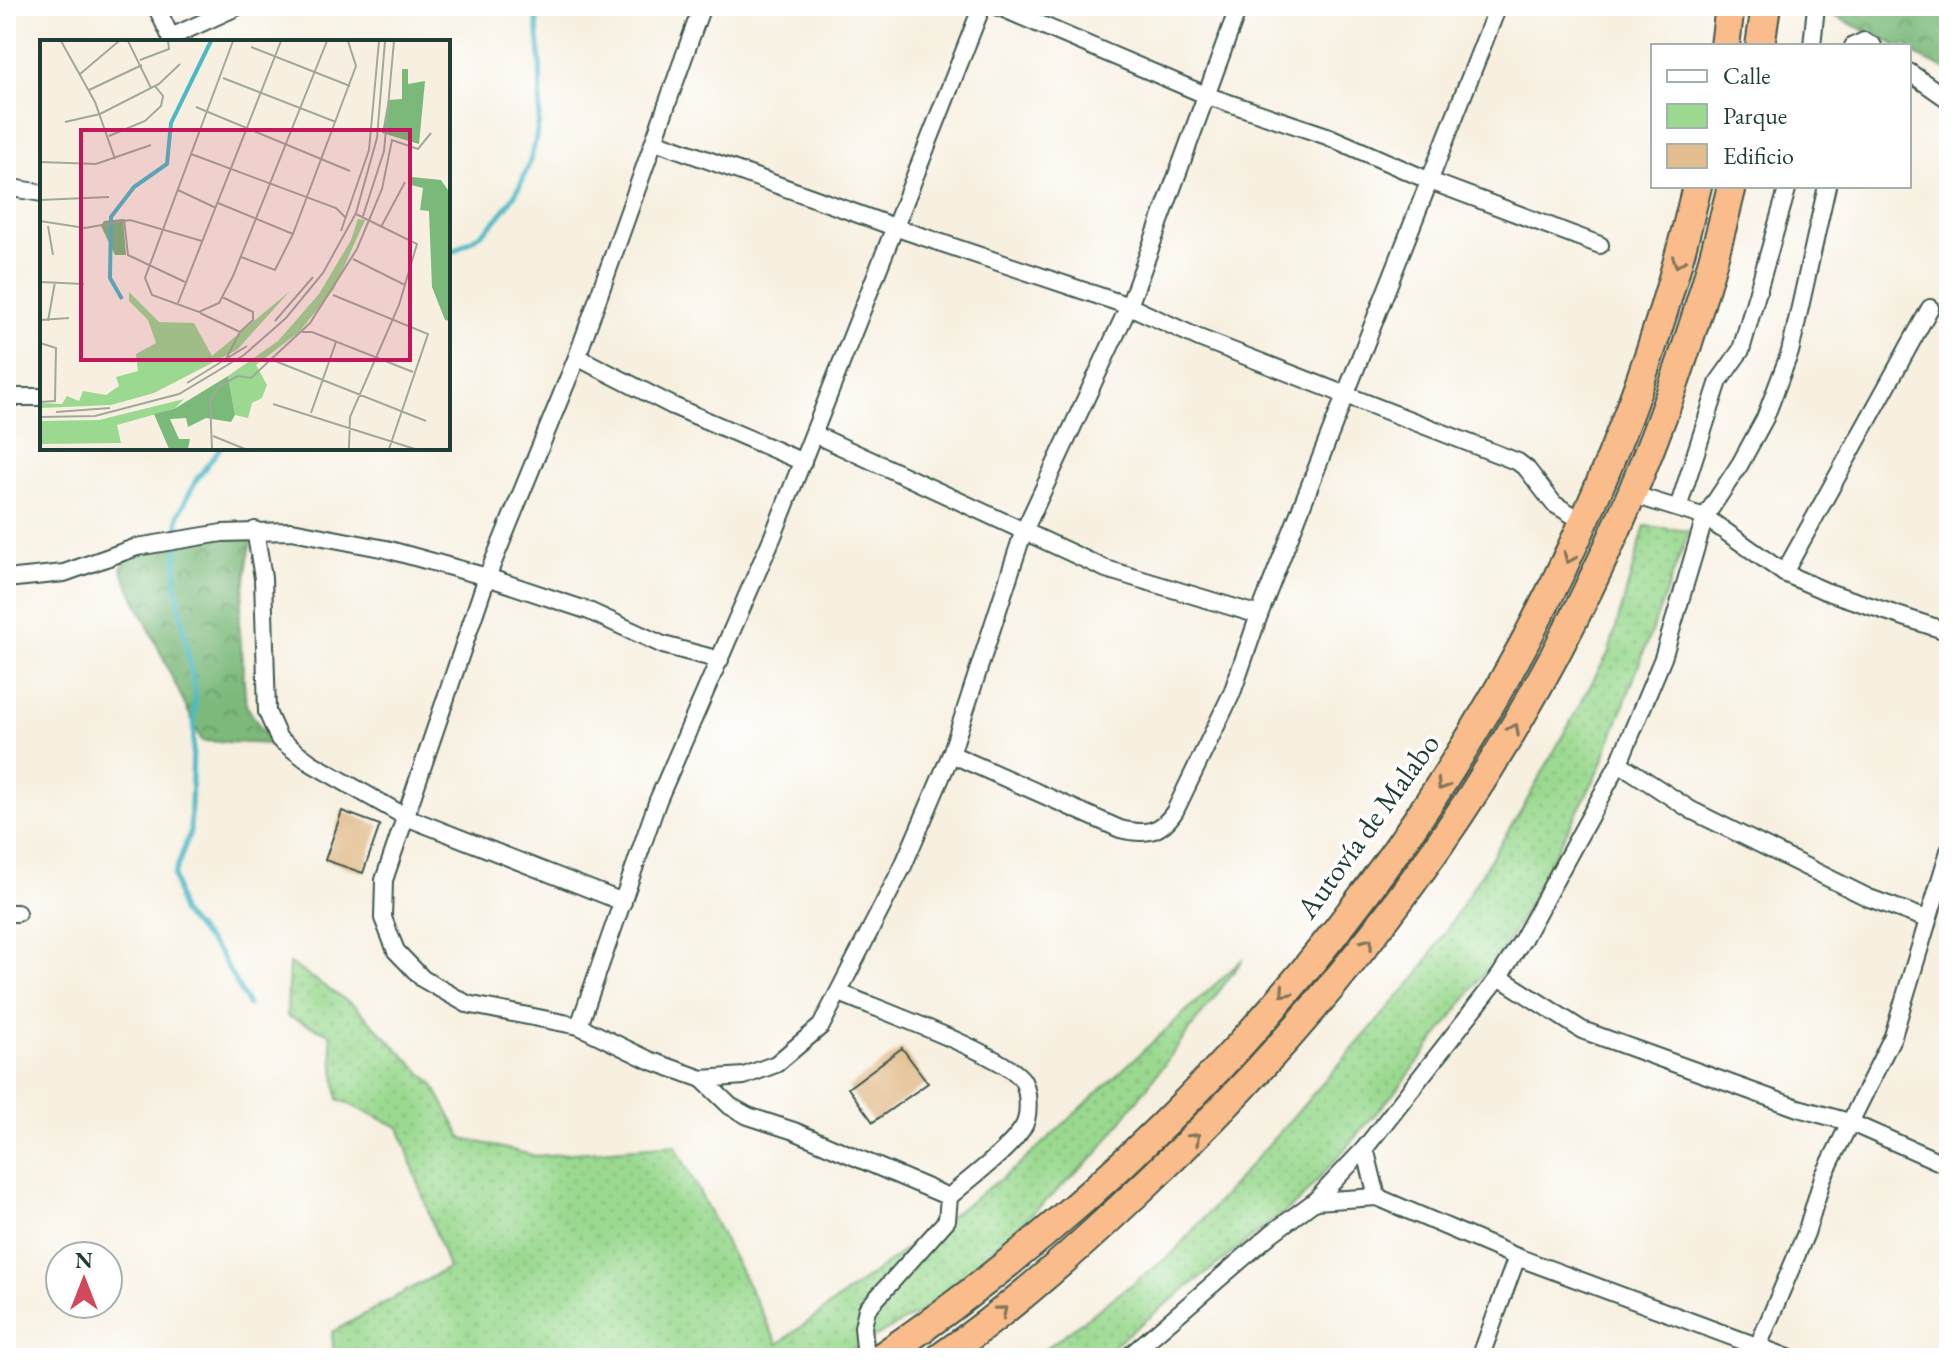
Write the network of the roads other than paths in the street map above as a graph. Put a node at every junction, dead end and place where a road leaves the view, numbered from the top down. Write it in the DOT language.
graph roads {
  1 [pos="156,6"];
  2 [pos="239,6"];
  3 [pos="702,6"];
  4 [pos="982,6"];
  5 [pos="997,6"];
  6 [pos="1239,6"];
  7 [pos="1498,6"];
  8 [pos="1730,6"];
  9 [pos="1766,6"];
  10 [pos="1816,6"];
  11 [pos="172,40"];
  12 [pos="1725,44"];
  13 [pos="1760,44"];
  14 [pos="1812,44"];
  15 [pos="1911,73"];
  16 [pos="1208,96"];
  17 [pos="1949,100"];
  18 [pos="655,141"];
  19 [pos="1430,181"];
  20 [pos="6,187"];
  21 [pos="1697,188"];
  22 [pos="1731,188"];
  23 [pos="1787,188"];
  24 [pos="1827,188"];
  25 [pos="40,193"];
  26 [pos="897,228"];
  27 [pos="1600,245"];
  28 [pos="1129,306"];
  29 [pos="1930,308"];
  30 [pos="577,357"];
  31 [pos="1347,394"];
  32 [pos="6,397"];
  33 [pos="40,397"];
  34 [pos="814,434"];
  35 [pos="803,462"];
  36 [pos="1634,495"];
  37 [pos="1678,508"];
  38 [pos="1705,517"];
  39 [pos="1584,522"];
  40 [pos="255,530"];
  41 [pos="1023,533"];
  42 [pos="1784,573"];
  43 [pos="487,577"];
  44 [pos="6,579"];
  45 [pos="1259,615"];
  46 [pos="1949,632"];
  47 [pos="720,660"];
  48 [pos="951,754"];
  49 [pos="1619,763"];
  50 [pos="406,817"];
  51 [pos="1949,851"];
  52 [pos="623,902"];
  53 [pos="1927,919"];
  54 [pos="1499,977"];
  55 [pos="840,993"];
  56 [pos="579,1026"];
  57 [pos="702,1079"];
  58 [pos="1849,1122"];
  59 [pos="1365,1148"];
  60 [pos="1949,1166"];
  61 [pos="949,1197"];
  62 [pos="1377,1197"];
  63 [pos="1315,1201"];
  64 [pos="1517,1257"];
  65 [pos="963,1347"];
  66 [pos="1756,1351"];
  67 [pos="866,1358"];
  68 [pos="880,1358"];
  69 [pos="940,1358"];
  70 [pos="1128,1358"];
  71 [pos="1480,1358"];
  72 [pos="1789,1358"];
  1 -- 11 [label="street"];
  2 -- 11 [label="street"];
  3 -- 18 [label="street"];
  4 -- 26 [label="street"];
  5 -- 16 [label="street"];
  6 -- 16 [label="street"];
  7 -- 19 [label="street"];
  8 -- 12 [label="highway"];
  9 -- 13 [label="highway"];
  10 -- 14 [label="street"];
  15 -- 17 [label="street"];
  16 -- 19 [label="street"];
  16 -- 28 [label="street"];
  18 -- 26 [label="street"];
  18 -- 30 [label="street"];
  19 -- 27 [label="street"];
  19 -- 31 [label="street"];
  20 -- 25 [label="street"];
  21 -- 39 [label="highway, Autovía de Malabo, one-way"];
  22 -- 36 [label="highway"];
  23 -- 37 [label="street"];
  24 -- 38 [label="street"];
  26 -- 28 [label="street"];
  26 -- 34 [label="street"];
  28 -- 31 [label="street"];
  28 -- 41 [label="street"];
  29 -- 42 [label="street"];
  30 -- 35 [label="street"];
  30 -- 43 [label="street"];
  31 -- 39 [label="street"];
  31 -- 45 [label="street"];
  32 -- 33 [label="street"];
  34 -- 35 [label="street"];
  34 -- 41 [label="street"];
  35 -- 47 [label="street"];
  36 -- 37 [label="street"];
  65 -- 36 [label="highway, one-way"];
  37 -- 38 [label="street"];
  38 -- 42 [label="street"];
  38 -- 49 [label="street"];
  39 -- 68 [label="highway, Autovía de Malabo, one-way"];
  40 -- 43 [label="street"];
  40 -- 44 [label="street"];
  40 -- 50 [label="street"];
  41 -- 45 [label="street"];
  41 -- 48 [label="street"];
  42 -- 46 [label="street"];
  43 -- 47 [label="street"];
  43 -- 50 [label="street"];
  45 -- 48 [label="street"];
  47 -- 52 [label="street"];
  48 -- 55 [label="street"];
  49 -- 53 [label="street"];
  49 -- 54 [label="street"];
  50 -- 52 [label="street"];
  50 -- 56 [label="street"];
  51 -- 53 [label="street"];
  52 -- 56 [label="street"];
  53 -- 58 [label="street"];
  54 -- 58 [label="street"];
  54 -- 59 [label="street"];
  55 -- 57 [label="street"];
  55 -- 61 [label="street"];
  56 -- 57 [label="street"];
  57 -- 61 [label="street"];
  58 -- 60 [label="street"];
  58 -- 66 [label="street"];
  59 -- 62 [label="street"];
  59 -- 63 [label="street"];
  61 -- 67 [label="street"];
  62 -- 63 [label="street"];
  62 -- 64 [label="street"];
  63 -- 70 [label="street"];
  64 -- 66 [label="street"];
  64 -- 71 [label="street"];
  65 -- 69 [label="highway"];
  66 -- 72 [label="street"];
}
